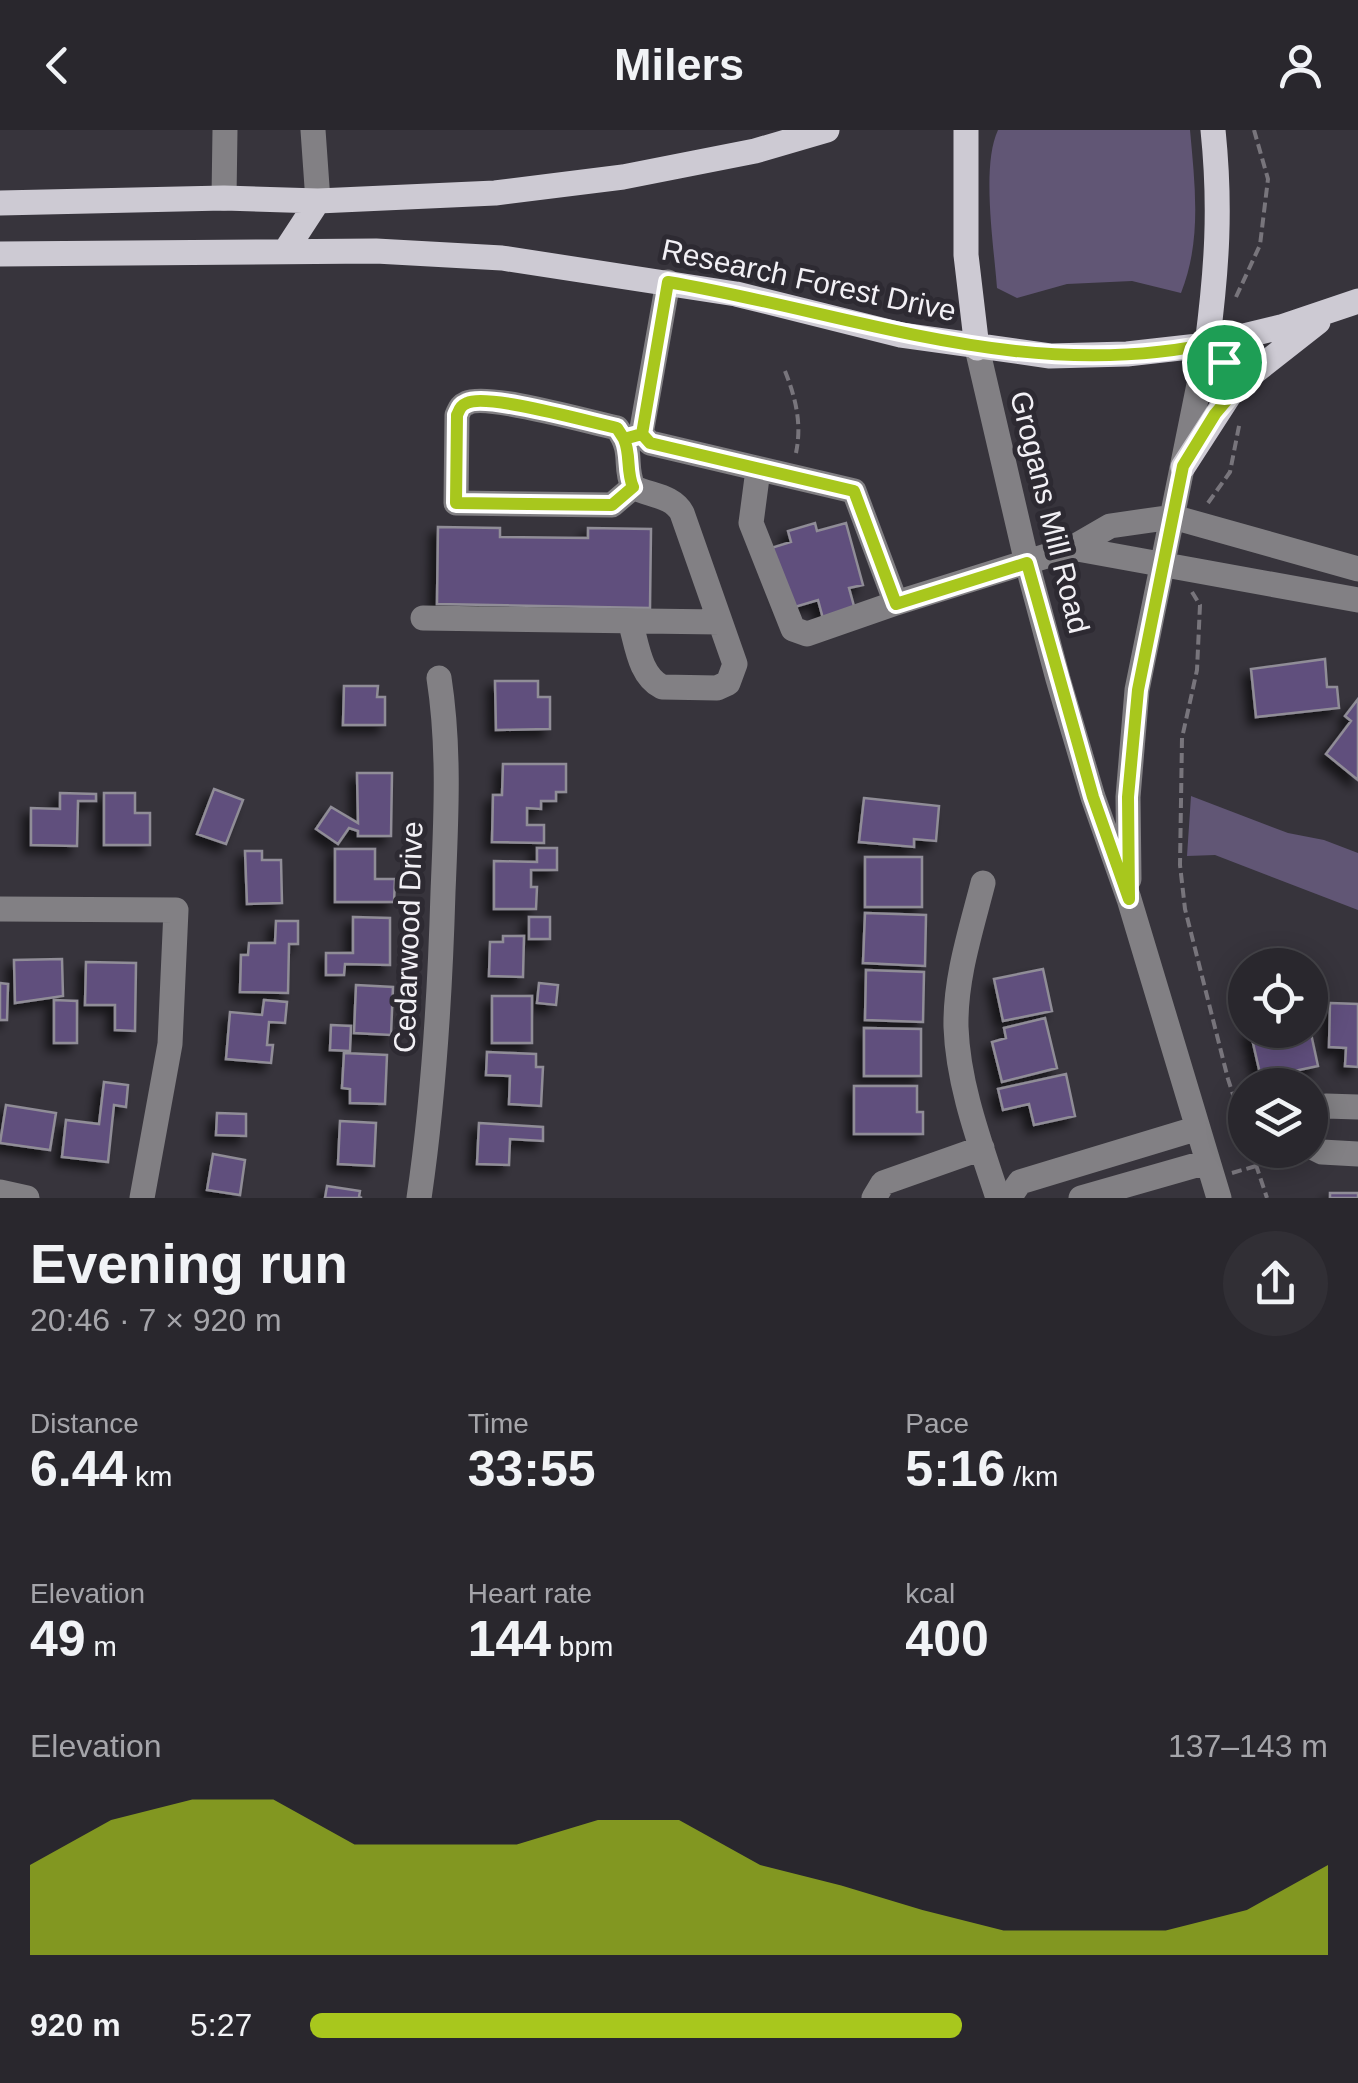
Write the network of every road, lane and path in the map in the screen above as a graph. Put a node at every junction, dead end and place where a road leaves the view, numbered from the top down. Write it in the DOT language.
graph roads {
  1 [pos="225,130"];
  2 [pos="313,130"];
  3 [pos="827,130"];
  4 [pos="966,130"];
  5 [pos="1213,130"];
  6 [pos="1254,130"];
  7 [pos="224,198"];
  8 [pos="318,201"];
  9 [pos="0,203"];
  10 [pos="286,250"];
  11 [pos="0,254"];
  12 [pos="668,282"];
  13 [pos="1235,299"];
  14 [pos="1347,305"];
  15 [pos="1207,344"];
  16 [pos="978,348"];
  17 [pos="785,371"];
  18 [pos="1242,382"];
  19 [pos="633,436"];
  20 [pos="1183,466"];
  21 [pos="758,470"];
  22 [pos="791,477"];
  23 [pos="633,487"];
  24 [pos="1185,520"];
  25 [pos="1072,548"];
  26 [pos="1027,563"];
  27 [pos="1176,567"];
  28 [pos="1358,569"];
  29 [pos="1358,600"];
  30 [pos="896,604"];
  31 [pos="423,618"];
  32 [pos="630,621"];
  33 [pos="720,622"];
  34 [pos="439,678"];
  35 [pos="983,884"];
  36 [pos="1129,899"];
  37 [pos="0,909"];
  38 [pos="1228,1079"];
  39 [pos="1328,1106"];
  40 [pos="1358,1107"];
  41 [pos="1196,1128"];
  42 [pos="982,1148"];
  43 [pos="1328,1152"];
  44 [pos="1358,1154"];
  45 [pos="1206,1162"];
  46 [pos="1257,1168"];
  47 [pos="0,1192"];
  48 [pos="27,1198"];
  49 [pos="142,1198"];
  50 [pos="419,1198"];
  51 [pos="874,1198"];
  52 [pos="998,1198"];
  53 [pos="1009,1198"];
  54 [pos="1081,1198"];
  55 [pos="1219,1198"];
  56 [pos="1266,1198"];
  1 -- 7 [label="street"];
  2 -- 8 [label="street"];
  3 -- 8 [label="main road"];
  4 -- 16 [label="main road, Grogans Mill Road"];
  5 -- 15 [label="main road, Grogans Mill Road"];
  6 -- 13 [label="path"];
  7 -- 8 [label="main road"];
  7 -- 9 [label="main road"];
  8 -- 10 [label="main road"];
  10 -- 11 [label="main road, Research Forest Drive"];
  10 -- 12 [label="main road, Research Forest Drive"];
  12 -- 16 [label="main road, Research Forest Drive"];
  12 -- 19 [label="street"];
  14 -- 15 [label="main road, Research Forest Drive"];
  14 -- 18 [label="main road"];
  15 -- 16 [label="main road, Research Forest Drive"];
  15 -- 20 [label="street, Grogans Mill Road"];
  16 -- 26 [label="street, Grogans Mill Road"];
  17 -- 22 [label="path"];
  18 -- 20 [label="main road"];
  18 -- 24 [label="path"];
  19 -- 21 [label="street"];
  19 -- 23 [label="street"];
  19 -- 23 [label="street"];
  20 -- 24 [label="street, Grogans Mill Road"];
  21 -- 22 [label="street"];
  21 -- 30 [label="street"];
  22 -- 30 [label="street"];
  23 -- 33 [label="street"];
  24 -- 25 [label="street"];
  24 -- 27 [label="street, Grogans Mill Road"];
  24 -- 28 [label="street"];
  25 -- 26 [label="street"];
  25 -- 27 [label="street"];
  26 -- 30 [label="street"];
  26 -- 36 [label="street, Grogans Mill Road"];
  27 -- 29 [label="street"];
  27 -- 36 [label="street, Grogans Mill Road"];
  27 -- 38 [label="path"];
  31 -- 32 [label="street"];
  32 -- 33 [label="street"];
  32 -- 33 [label="street"];
  34 -- 50 [label="street, Cedarwood Drive"];
  35 -- 42 [label="street"];
  36 -- 41 [label="street, Grogans Mill Road"];
  37 -- 49 [label="street"];
  39 -- 40 [label="street"];
  41 -- 45 [label="street, Grogans Mill Road"];
  41 -- 53 [label="street"];
  42 -- 51 [label="street"];
  42 -- 52 [label="street"];
  43 -- 44 [label="street"];
  45 -- 54 [label="street"];
  45 -- 55 [label="street, Grogans Mill Road"];
  46 -- 56 [label="path"];
  47 -- 48 [label="street"];
}
